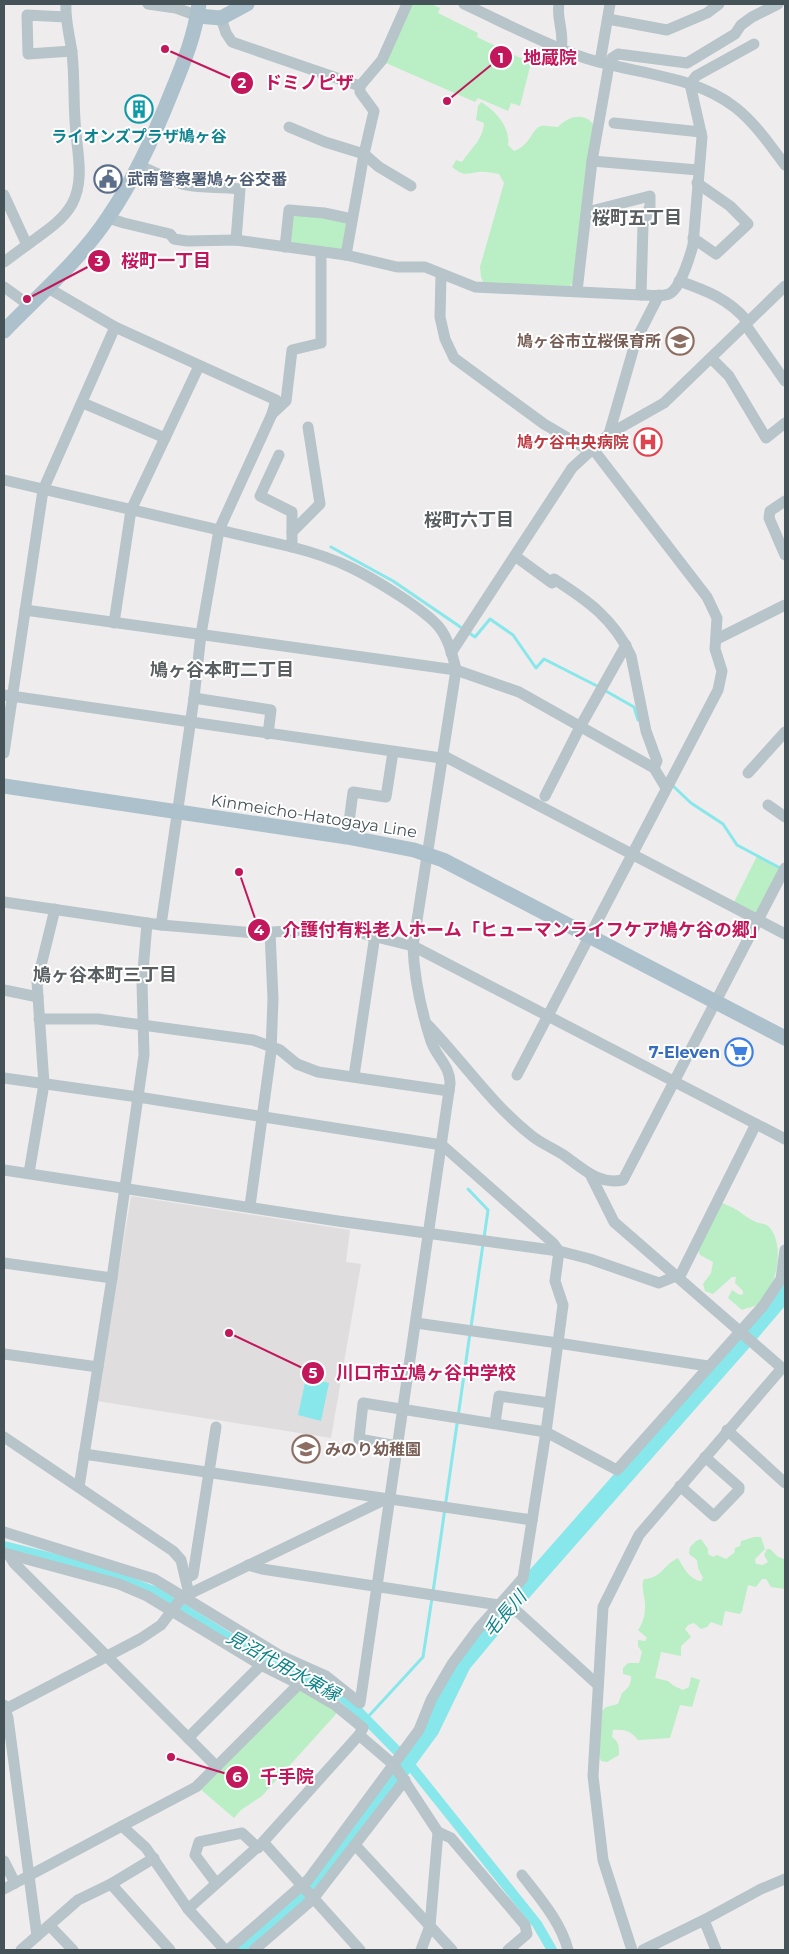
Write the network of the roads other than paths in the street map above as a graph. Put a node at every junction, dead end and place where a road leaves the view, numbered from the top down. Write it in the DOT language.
graph roads {
  1 [pos="66,4"];
  2 [pos="148,4"];
  3 [pos="247,4"];
  4 [pos="407,4"];
  5 [pos="464,4"];
  6 [pos="559,4"];
  7 [pos="610,4"];
  8 [pos="719,4"];
  9 [pos="778,4"];
  10 [pos="198,10"];
  11 [pos="66,17"];
  12 [pos="221,18"];
  13 [pos="608,19"];
  14 [pos="754,44"];
  15 [pos="561,49"];
  16 [pos="72,51"];
  17 [pos="604,64"];
  18 [pos="690,84"];
  19 [pos="360,86"];
  20 [pos="614,123"];
  21 [pos="289,127"];
  22 [pos="701,132"];
  23 [pos="781,150"];
  24 [pos="364,154"];
  25 [pos="592,162"];
  26 [pos="138,165"];
  27 [pos="785,165"];
  28 [pos="698,170"];
  29 [pos="697,183"];
  30 [pos="411,186"];
  31 [pos="4,195"];
  32 [pos="587,212"];
  33 [pos="108,218"];
  34 [pos="352,219"];
  35 [pos="693,238"];
  36 [pos="236,240"];
  37 [pos="27,245"];
  38 [pos="285,247"];
  39 [pos="322,252"];
  40 [pos="346,255"];
  41 [pos="4,262"];
  42 [pos="441,274"];
  43 [pos="679,281"];
  44 [pos="785,286"];
  45 [pos="4,287"];
  46 [pos="48,288"];
  47 [pos="577,291"];
  48 [pos="641,295"];
  49 [pos="659,295"];
  50 [pos="29,305"];
  51 [pos="746,323"];
  52 [pos="115,327"];
  53 [pos="4,331"];
  54 [pos="711,358"];
  55 [pos="199,366"];
  56 [pos="785,381"];
  57 [pos="83,403"];
  58 [pos="272,414"];
  59 [pos="308,427"];
  60 [pos="784,427"];
  61 [pos="609,434"];
  62 [pos="165,438"];
  63 [pos="592,450"];
  64 [pos="279,455"];
  65 [pos="4,480"];
  66 [pos="43,490"];
  67 [pos="785,502"];
  68 [pos="131,510"];
  69 [pos="219,530"];
  70 [pos="292,532"];
  71 [pos="292,547"];
  72 [pos="785,555"];
  73 [pos="515,556"];
  74 [pos="785,605"];
  75 [pos="25,610"];
  76 [pos="114,623"];
  77 [pos="201,634"];
  78 [pos="717,639"];
  79 [pos="626,645"];
  80 [pos="451,653"];
  81 [pos="456,670"];
  82 [pos="8,696"];
  83 [pos="194,698"];
  84 [pos="190,722"];
  85 [pos="580,727"];
  86 [pos="785,732"];
  87 [pos="268,734"];
  88 [pos="392,752"];
  89 [pos="4,753"];
  90 [pos="441,757"];
  91 [pos="654,768"];
  92 [pos="748,773"];
  93 [pos="4,786"];
  94 [pos="666,788"];
  95 [pos="545,796"];
  96 [pos="768,805"];
  97 [pos="177,812"];
  98 [pos="785,817"];
  99 [pos="347,837"];
  100 [pos="427,853"];
  101 [pos="633,854"];
  102 [pos="785,868"];
  103 [pos="4,902"];
  104 [pos="55,909"];
  105 [pos="758,920"];
  106 [pos="147,923"];
  107 [pos="161,925"];
  108 [pos="270,932"];
  109 [pos="785,934"];
  110 [pos="375,935"];
  111 [pos="590,936"];
  112 [pos="413,946"];
  113 [pos="4,990"];
  114 [pos="38,997"];
  115 [pos="716,1001"];
  116 [pos="549,1015"];
  117 [pos="39,1019"];
  118 [pos="143,1024"];
  119 [pos="427,1024"];
  120 [pos="785,1038"];
  121 [pos="271,1046"];
  122 [pos="517,1075"];
  123 [pos="354,1076"];
  124 [pos="4,1078"];
  125 [pos="674,1082"];
  126 [pos="44,1084"];
  127 [pos="449,1091"];
  128 [pos="138,1097"];
  129 [pos="263,1117"];
  130 [pos="756,1124"];
  131 [pos="785,1139"];
  132 [pos="442,1145"];
  133 [pos="4,1170"];
  134 [pos="29,1174"];
  135 [pos="591,1176"];
  136 [pos="125,1188"];
  137 [pos="250,1206"];
  138 [pos="429,1234"];
  139 [pos="785,1250"];
  140 [pos="559,1251"];
  141 [pos="4,1263"];
  142 [pos="676,1277"];
  143 [pos="112,1278"];
  144 [pos="416,1323"];
  145 [pos="740,1331"];
  146 [pos="558,1343"];
  147 [pos="4,1354"];
  148 [pos="708,1366"];
  149 [pos="98,1367"];
  150 [pos="784,1369"];
  151 [pos="549,1403"];
  152 [pos="402,1410"];
  153 [pos="495,1424"];
  154 [pos="216,1427"];
  155 [pos="727,1430"];
  156 [pos="546,1432"];
  157 [pos="4,1437"];
  158 [pos="397,1446"];
  159 [pos="84,1454"];
  160 [pos="705,1457"];
  161 [pos="209,1473"];
  162 [pos="785,1483"];
  163 [pos="680,1486"];
  164 [pos="79,1487"];
  165 [pos="390,1497"];
  166 [pos="532,1520"];
  167 [pos="4,1532"];
  168 [pos="6,1554"];
  169 [pos="248,1565"];
  170 [pos="186,1578"];
  171 [pos="376,1585"];
  172 [pos="184,1597"];
  173 [pos="499,1605"];
  174 [pos="171,1612"];
  175 [pos="108,1656"];
  176 [pos="261,1665"];
  177 [pos="299,1684"];
  178 [pos="598,1685"];
  179 [pos="4,1708"];
  180 [pos="359,1735"];
  181 [pos="188,1738"];
  182 [pos="394,1765"];
  183 [pos="217,1767"];
  184 [pos="404,1780"];
  185 [pos="122,1826"];
  186 [pos="438,1832"];
  187 [pos="260,1845"];
  188 [pos="356,1846"];
  189 [pos="154,1858"];
  190 [pos="4,1861"];
  191 [pos="522,1875"];
  192 [pos="30,1876"];
  193 [pos="785,1879"];
  194 [pos="15,1883"];
  195 [pos="216,1883"];
  196 [pos="111,1884"];
  197 [pos="301,1886"];
  198 [pos="4,1889"];
  199 [pos="313,1899"];
  200 [pos="188,1909"];
  201 [pos="704,1920"];
  202 [pos="50,1926"];
  203 [pos="430,1926"];
  204 [pos="37,1936"];
  205 [pos="259,1949"];
  206 [pos="21,1950"];
  207 [pos="72,1950"];
  208 [pos="170,1950"];
  209 [pos="227,1950"];
  210 [pos="360,1950"];
  211 [pos="421,1950"];
  212 [pos="452,1950"];
  213 [pos="508,1950"];
  214 [pos="568,1950"];
  215 [pos="632,1950"];
  216 [pos="643,1950"];
  217 [pos="716,1950"];
  1 -- 11 [label="street"];
  2 -- 10 [label="street"];
  3 -- 12 [label="main road"];
  4 -- 19 [label="street"];
  5 -- 15 [label="street"];
  6 -- 15 [label="street"];
  7 -- 13 [label="street"];
  8 -- 13 [label="street"];
  9 -- 17 [label="street"];
  10 -- 12 [label="main road"];
  10 -- 26 [label="main road"];
  11 -- 16 [label="street"];
  11 -- 16 [label="street"];
  12 -- 19 [label="street"];
  13 -- 17 [label="street"];
  14 -- 18 [label="street"];
  15 -- 17 [label="street"];
  16 -- 37 [label="street"];
  17 -- 18 [label="street"];
  17 -- 25 [label="street"];
  18 -- 22 [label="street"];
  18 -- 23 [label="street"];
  19 -- 24 [label="street"];
  20 -- 22 [label="street"];
  21 -- 24 [label="street"];
  22 -- 28 [label="street"];
  23 -- 27 [label="street"];
  24 -- 30 [label="street"];
  24 -- 34 [label="street"];
  25 -- 28 [label="street"];
  25 -- 32 [label="street"];
  26 -- 33 [label="main road"];
  26 -- 36 [label="street"];
  28 -- 29 [label="street"];
  29 -- 35 [label="street"];
  29 -- 35 [label="street"];
  31 -- 37 [label="street"];
  32 -- 47 [label="street"];
  32 -- 48 [label="street"];
  33 -- 36 [label="street"];
  33 -- 46 [label="main road"];
  34 -- 38 [label="street"];
  34 -- 40 [label="street"];
  35 -- 43 [label="street"];
  36 -- 38 [label="street"];
  37 -- 41 [label="street"];
  38 -- 39 [label="street"];
  39 -- 40 [label="street"];
  39 -- 58 [label="street"];
  40 -- 42 [label="street"];
  42 -- 47 [label="street"];
  42 -- 63 [label="street"];
  43 -- 49 [label="street"];
  43 -- 51 [label="street"];
  44 -- 51 [label="street"];
  45 -- 50 [label="street"];
  46 -- 50 [label="main road"];
  46 -- 52 [label="street"];
  47 -- 48 [label="street"];
  48 -- 49 [label="street"];
  49 -- 61 [label="street"];
  50 -- 53 [label="main road"];
  51 -- 54 [label="street"];
  51 -- 56 [label="street"];
  52 -- 55 [label="street"];
  52 -- 57 [label="street"];
  54 -- 60 [label="street"];
  54 -- 61 [label="street"];
  55 -- 58 [label="street"];
  55 -- 62 [label="street"];
  57 -- 62 [label="street"];
  57 -- 66 [label="street"];
  58 -- 69 [label="street"];
  59 -- 70 [label="street"];
  61 -- 63 [label="street"];
  62 -- 68 [label="street"];
  63 -- 73 [label="street"];
  63 -- 78 [label="street"];
  64 -- 70 [label="street"];
  65 -- 66 [label="street"];
  66 -- 68 [label="street"];
  66 -- 75 [label="street"];
  67 -- 72 [label="street"];
  68 -- 69 [label="street"];
  68 -- 76 [label="street"];
  69 -- 71 [label="street"];
  69 -- 77 [label="street"];
  70 -- 71 [label="street"];
  71 -- 80 [label="street"];
  73 -- 79 [label="street"];
  73 -- 80 [label="street"];
  74 -- 78 [label="street"];
  75 -- 76 [label="street"];
  75 -- 82 [label="street"];
  76 -- 77 [label="street"];
  77 -- 81 [label="street"];
  77 -- 83 [label="street"];
  78 -- 94 [label="street"];
  79 -- 85 [label="street"];
  79 -- 91 [label="street"];
  80 -- 81 [label="street"];
  81 -- 85 [label="street"];
  81 -- 90 [label="street"];
  82 -- 84 [label="street"];
  82 -- 89 [label="street"];
  83 -- 84 [label="street"];
  83 -- 87 [label="street"];
  84 -- 87 [label="street"];
  84 -- 97 [label="street"];
  85 -- 91 [label="street"];
  85 -- 95 [label="street"];
  86 -- 92 [label="street"];
  87 -- 88 [label="street"];
  88 -- 90 [label="street"];
  88 -- 99 [label="street"];
  90 -- 100 [label="street"];
  90 -- 101 [label="street"];
  91 -- 94 [label="street"];
  93 -- 97 [label="main road, Kinmeicho-Hatogaya Line"];
  94 -- 101 [label="street"];
  96 -- 98 [label="street"];
  97 -- 99 [label="main road, Kinmeicho-Hatogaya Line"];
  97 -- 107 [label="street"];
  99 -- 100 [label="main road, Kinmeicho-Hatogaya Line"];
  100 -- 111 [label="main road, Kinmeicho-Hatogaya Line"];
  100 -- 112 [label="street"];
  101 -- 105 [label="street"];
  101 -- 111 [label="street"];
  102 -- 105 [label="street"];
  103 -- 104 [label="street"];
  104 -- 106 [label="street"];
  104 -- 114 [label="street"];
  105 -- 109 [label="street"];
  105 -- 115 [label="street"];
  106 -- 107 [label="street"];
  106 -- 118 [label="street"];
  107 -- 108 [label="street"];
  108 -- 110 [label="street"];
  108 -- 121 [label="street"];
  110 -- 112 [label="street"];
  110 -- 123 [label="street"];
  111 -- 115 [label="main road, Kinmeicho-Hatogaya Line"];
  111 -- 116 [label="street"];
  112 -- 116 [label="street"];
  112 -- 119 [label="street"];
  113 -- 114 [label="street"];
  114 -- 117 [label="street"];
  115 -- 120 [label="main road, Kinmeicho-Hatogaya Line"];
  115 -- 125 [label="street"];
  116 -- 122 [label="street"];
  116 -- 125 [label="street"];
  117 -- 118 [label="street"];
  117 -- 126 [label="street"];
  118 -- 121 [label="street"];
  118 -- 128 [label="street"];
  119 -- 127 [label="street"];
  119 -- 135 [label="street"];
  121 -- 123 [label="street"];
  121 -- 129 [label="street"];
  123 -- 127 [label="street"];
  124 -- 126 [label="street"];
  125 -- 130 [label="street"];
  125 -- 135 [label="street"];
  126 -- 128 [label="street"];
  126 -- 134 [label="street"];
  127 -- 132 [label="street"];
  128 -- 129 [label="street"];
  128 -- 136 [label="street"];
  129 -- 132 [label="street"];
  129 -- 137 [label="street"];
  130 -- 131 [label="street"];
  130 -- 142 [label="street"];
  132 -- 138 [label="street"];
  132 -- 140 [label="street"];
  133 -- 134 [label="street"];
  134 -- 136 [label="street"];
  135 -- 142 [label="street"];
  136 -- 137 [label="street"];
  136 -- 143 [label="street"];
  137 -- 138 [label="street"];
  138 -- 140 [label="street"];
  138 -- 144 [label="street"];
  139 -- 145 [label="street"];
  140 -- 142 [label="street"];
  140 -- 146 [label="street"];
  141 -- 143 [label="street"];
  142 -- 145 [label="street"];
  143 -- 149 [label="street"];
  144 -- 146 [label="street"];
  144 -- 152 [label="street"];
  145 -- 148 [label="street"];
  145 -- 150 [label="street"];
  146 -- 148 [label="street"];
  146 -- 151 [label="street"];
  147 -- 149 [label="street"];
  148 -- 156 [label="street"];
  149 -- 159 [label="street"];
  150 -- 155 [label="street"];
  151 -- 153 [label="street"];
  151 -- 156 [label="street"];
  152 -- 153 [label="street"];
  152 -- 158 [label="street"];
  152 -- 158 [label="street"];
  153 -- 156 [label="street"];
  154 -- 161 [label="street"];
  155 -- 160 [label="street"];
  155 -- 162 [label="street"];
  156 -- 166 [label="street"];
  157 -- 164 [label="street"];
  158 -- 165 [label="street"];
  159 -- 161 [label="street"];
  159 -- 164 [label="street"];
  160 -- 163 [label="street"];
  160 -- 163 [label="street"];
  161 -- 165 [label="street"];
  161 -- 170 [label="street"];
  163 -- 178 [label="street"];
  164 -- 170 [label="street"];
  165 -- 166 [label="street"];
  165 -- 169 [label="street"];
  165 -- 171 [label="street"];
  166 -- 173 [label="street"];
  167 -- 172 [label="street"];
  168 -- 174 [label="street"];
  168 -- 175 [label="street"];
  169 -- 171 [label="street"];
  169 -- 172 [label="street"];
  170 -- 172 [label="street"];
  171 -- 172 [label="street"];
  171 -- 173 [label="street"];
  172 -- 174 [label="street"];
  173 -- 178 [label="street"];
  173 -- 182 [label="street"];
  174 -- 175 [label="street"];
  174 -- 176 [label="street"];
  175 -- 179 [label="street"];
  175 -- 181 [label="street"];
  176 -- 177 [label="street"];
  176 -- 181 [label="street"];
  177 -- 180 [label="street"];
  177 -- 183 [label="street"];
  178 -- 215 [label="street"];
  179 -- 192 [label="street"];
  180 -- 182 [label="street"];
  180 -- 187 [label="street"];
  181 -- 183 [label="street"];
  182 -- 184 [label="street"];
  182 -- 197 [label="street"];
  183 -- 185 [label="street"];
  184 -- 186 [label="street"];
  184 -- 188 [label="street"];
  185 -- 189 [label="street"];
  185 -- 192 [label="street"];
  186 -- 203 [label="street"];
  186 -- 213 [label="street"];
  187 -- 195 [label="street"];
  187 -- 195 [label="street"];
  187 -- 197 [label="street"];
  188 -- 199 [label="street"];
  188 -- 203 [label="street"];
  189 -- 196 [label="street"];
  189 -- 200 [label="street"];
  190 -- 194 [label="street"];
  191 -- 214 [label="street"];
  192 -- 194 [label="street"];
  192 -- 204 [label="street"];
  193 -- 201 [label="street"];
  194 -- 198 [label="street"];
  195 -- 200 [label="street"];
  196 -- 202 [label="street"];
  196 -- 208 [label="street"];
  197 -- 199 [label="street"];
  197 -- 209 [label="street"];
  199 -- 205 [label="street"];
  199 -- 210 [label="street"];
  200 -- 209 [label="street"];
  201 -- 216 [label="street"];
  201 -- 217 [label="street"];
  202 -- 204 [label="street"];
  202 -- 207 [label="street"];
  203 -- 211 [label="street"];
  203 -- 212 [label="street"];
  204 -- 206 [label="street"];
}
